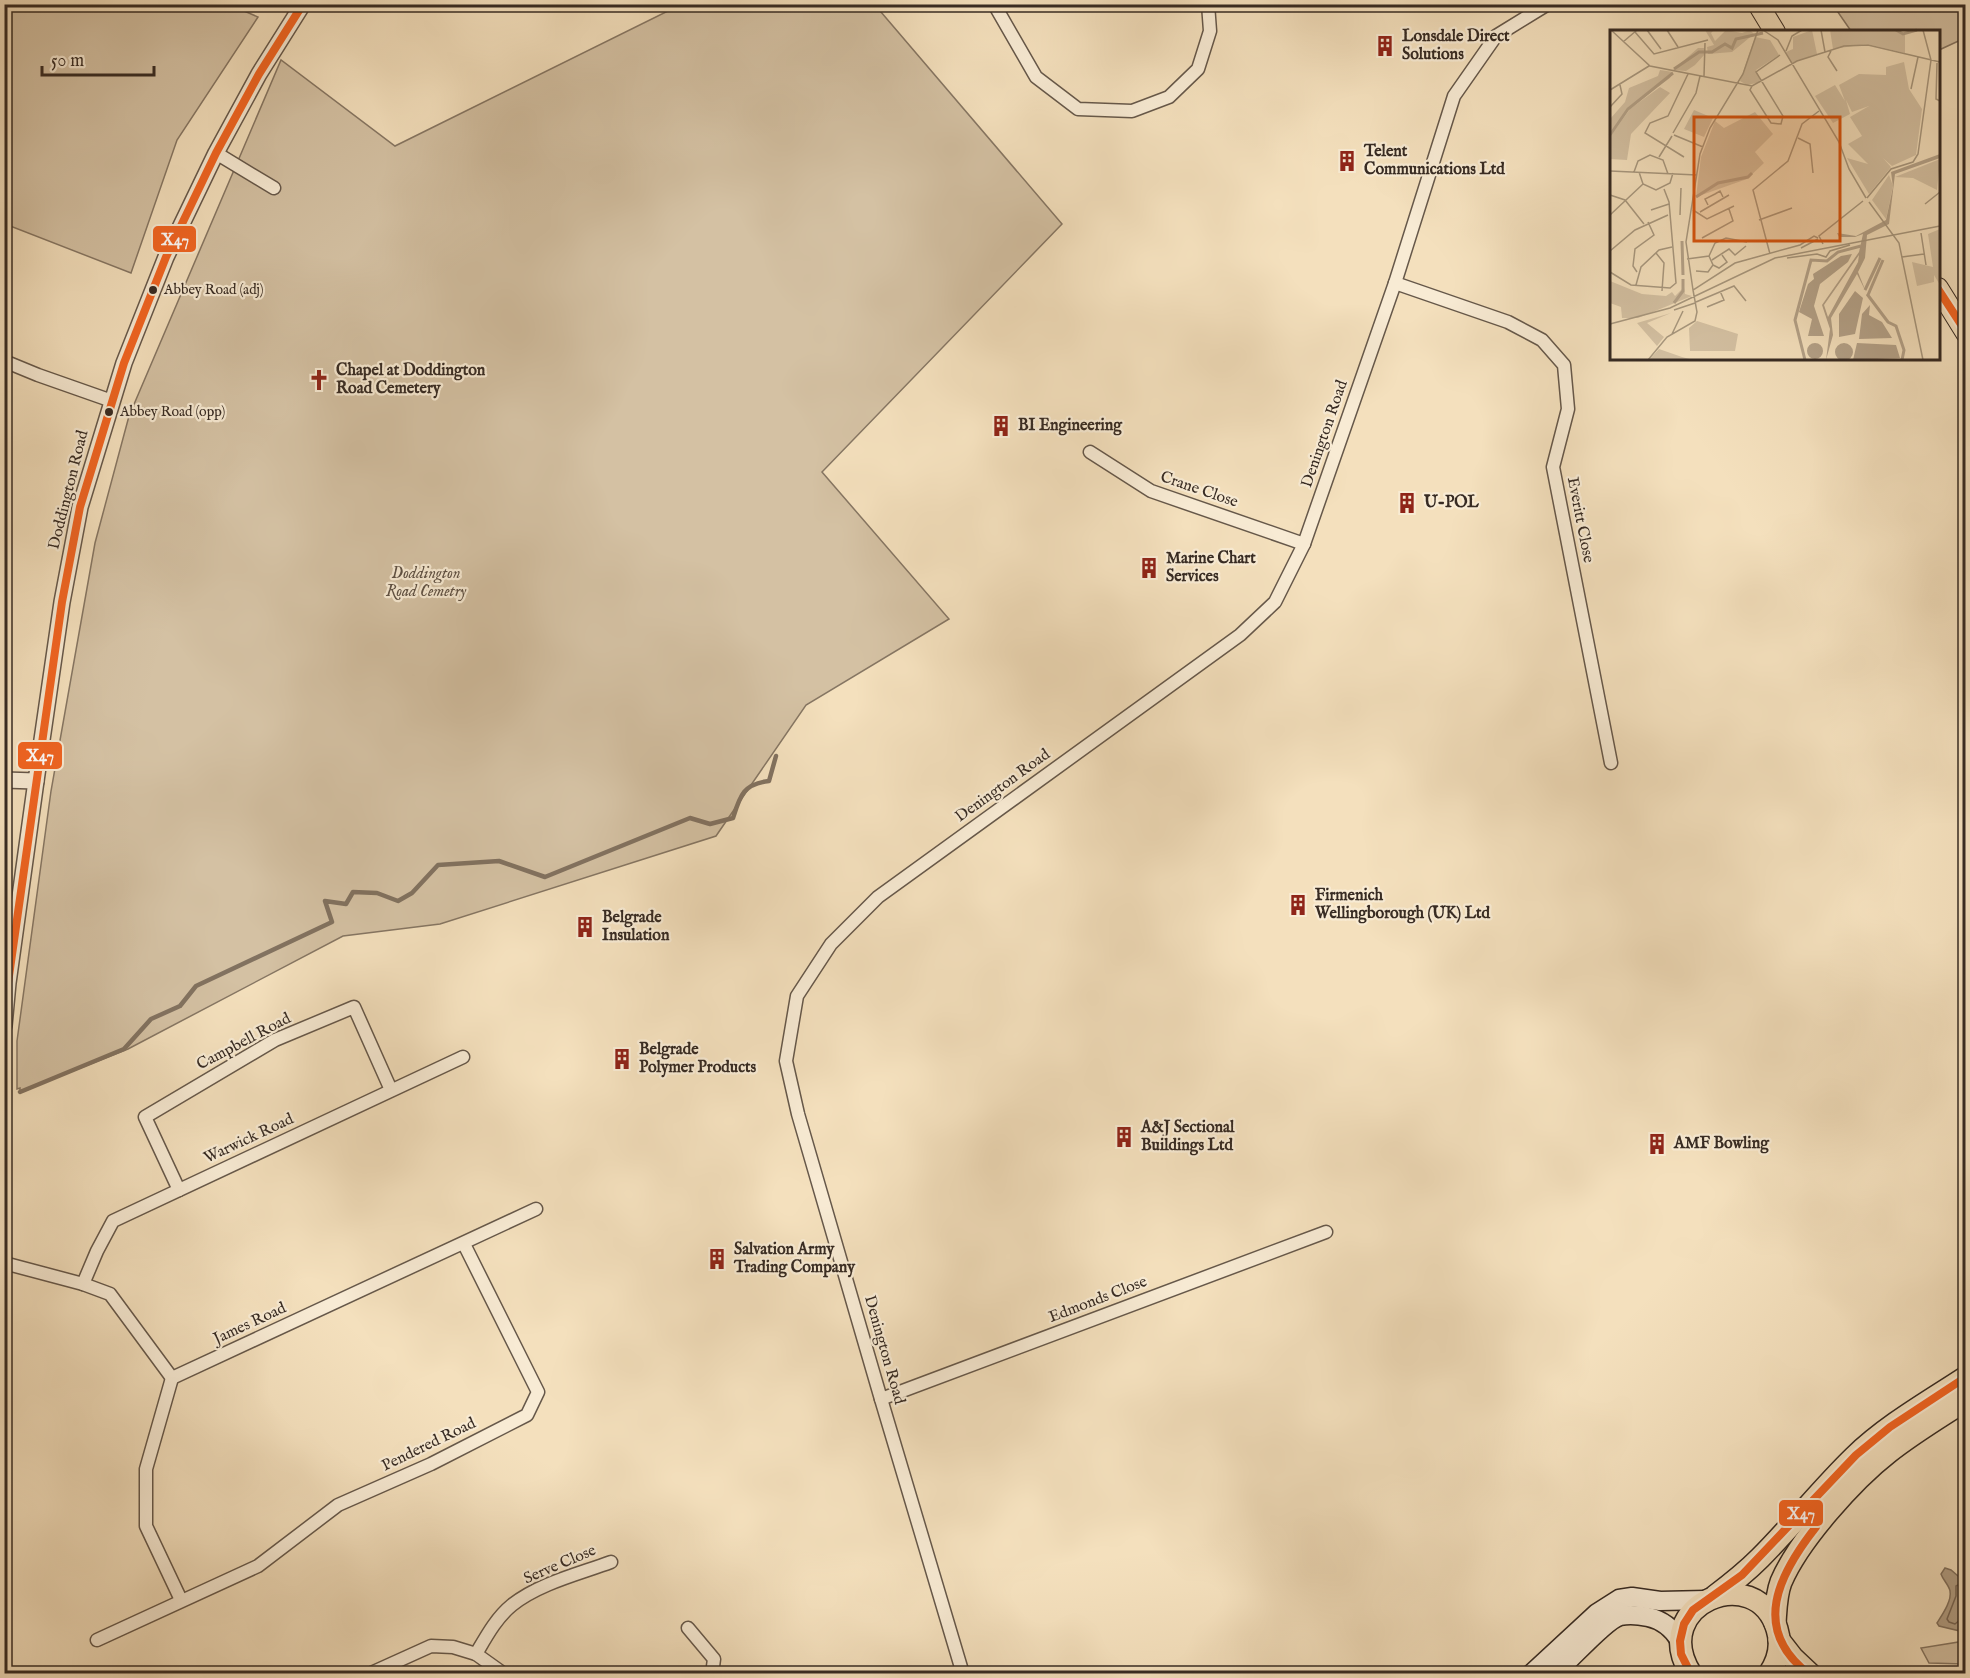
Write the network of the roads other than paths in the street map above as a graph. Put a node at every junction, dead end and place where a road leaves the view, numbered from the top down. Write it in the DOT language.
graph roads {
  1 [pos="303,4"];
  2 [pos="994,4"];
  3 [pos="1208,4"];
  4 [pos="1548,4"];
  5 [pos="1758,4"];
  6 [pos="1774,30"];
  7 [pos="216,153"];
  8 [pos="274,188"];
  9 [pos="1395,283"];
  10 [pos="1940,291"];
  11 [pos="1965,333"];
  12 [pos="4,361"];
  13 [pos="112,401"];
  14 [pos="1090,452"];
  15 [pos="1304,544"];
  16 [pos="1611,763"];
  17 [pos="4,780"];
  18 [pos="36,781"];
  19 [pos="4,1026"];
  20 [pos="463,1057"];
  21 [pos="391,1090"];
  22 [pos="179,1190"];
  23 [pos="536,1209"];
  24 [pos="1326,1232"];
  25 [pos="464,1244"];
  26 [pos="4,1263"];
  27 [pos="83,1284"];
  28 [pos="1965,1377"];
  29 [pos="172,1378"];
  30 [pos="880,1399"];
  31 [pos="1965,1400"];
  32 [pos="611,1562"];
  33 [pos="1711,1598"];
  34 [pos="181,1600"];
  35 [pos="688,1628"];
  36 [pos="1777,1631"];
  37 [pos="97,1640"];
  38 [pos="476,1654"];
  39 [pos="1679,1656"];
  40 [pos="369,1674"];
  41 [pos="504,1674"];
  42 [pos="712,1674"];
  43 [pos="963,1674"];
  44 [pos="1531,1674"];
  45 [pos="1554,1674"];
  46 [pos="1691,1674"];
  47 [pos="1769,1674"];
  48 [pos="1810,1674"];
  1 -- 7 [label="street, Doddington Road"];
  2 -- 3 [label="street"];
  4 -- 9 [label="street, Denington Road"];
  5 -- 6 [label="main road"];
  7 -- 8 [label="street"];
  7 -- 13 [label="street, Doddington Road"];
  9 -- 15 [label="street, Denington Road"];
  9 -- 16 [label="street, Everitt Close"];
  10 -- 11 [label="main road"];
  12 -- 13 [label="street"];
  13 -- 18 [label="street, Doddington Road"];
  14 -- 15 [label="street, Crane Close"];
  15 -- 30 [label="street, Denington Road"];
  17 -- 18 [label="street"];
  18 -- 19 [label="street, Doddington Road"];
  20 -- 21 [label="street, Warwick Road"];
  21 -- 22 [label="street, Warwick Road"];
  21 -- 22 [label="street, Campbell Road"];
  22 -- 27 [label="street, Warwick Road"];
  23 -- 25 [label="street, James Road"];
  24 -- 30 [label="street, Edmonds Close"];
  25 -- 29 [label="street, James Road"];
  25 -- 34 [label="street, Pendered Road"];
  26 -- 27 [label="street"];
  27 -- 29 [label="street"];
  28 -- 33 [label="highway"];
  29 -- 34 [label="street"];
  30 -- 43 [label="street, Denington Road"];
  31 -- 36 [label="highway"];
  32 -- 38 [label="street, Serve Close"];
  33 -- 36 [label="highway"];
  33 -- 39 [label="highway"];
  33 -- 44 [label="main road"];
  34 -- 37 [label="street, Pendered Road"];
  35 -- 42 [label="street"];
  36 -- 47 [label="highway"];
  36 -- 48 [label="highway"];
  38 -- 40 [label="street"];
  38 -- 41 [label="street"];
  39 -- 45 [label="main road"];
  39 -- 46 [label="highway"];
}
